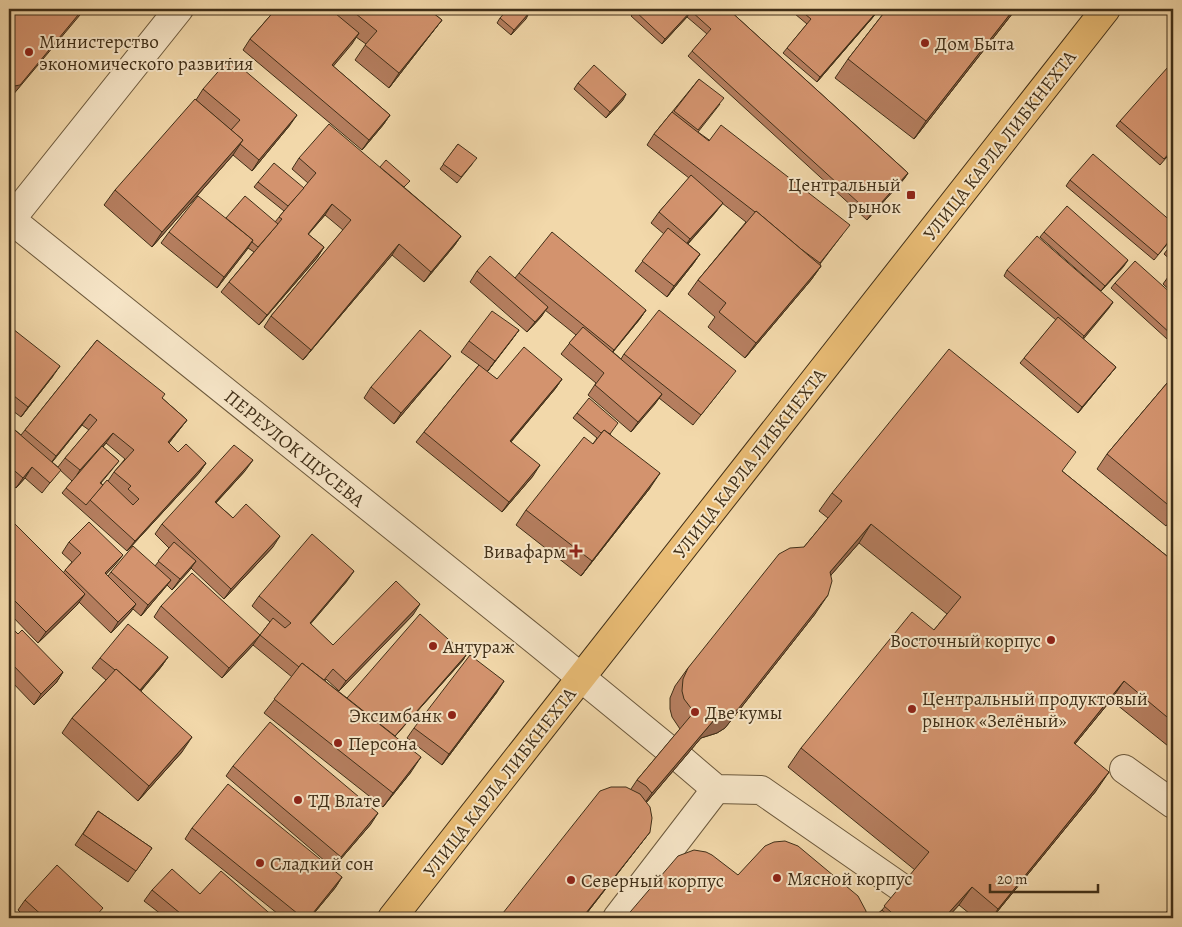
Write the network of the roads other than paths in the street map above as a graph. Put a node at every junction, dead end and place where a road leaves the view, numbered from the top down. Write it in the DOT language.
graph roads {
  1 [pos="179,9"];
  2 [pos="1106,9"];
  3 [pos="9,220"];
  4 [pos="581,677"];
  5 [pos="1124,769"];
  6 [pos="716,789"];
  7 [pos="1173,804"];
  8 [pos="902,888"];
  9 [pos="392,918"];
  10 [pos="617,918"];
  1 -- 3 [label="street"];
  2 -- 4 [label="main road, УЛИЦА КАРЛА ЛИБКНЕХТА"];
  3 -- 4 [label="street, ПЕРЕУЛОК ЩУСЕВА"];
  4 -- 6 [label="street, ПЕРЕУЛОК ЩУСЕВА"];
  4 -- 9 [label="main road, УЛИЦА КАРЛА ЛИБКНЕХТА"];
  5 -- 7 [label="street"];
  6 -- 8 [label="street"];
  6 -- 10 [label="street"];
}
